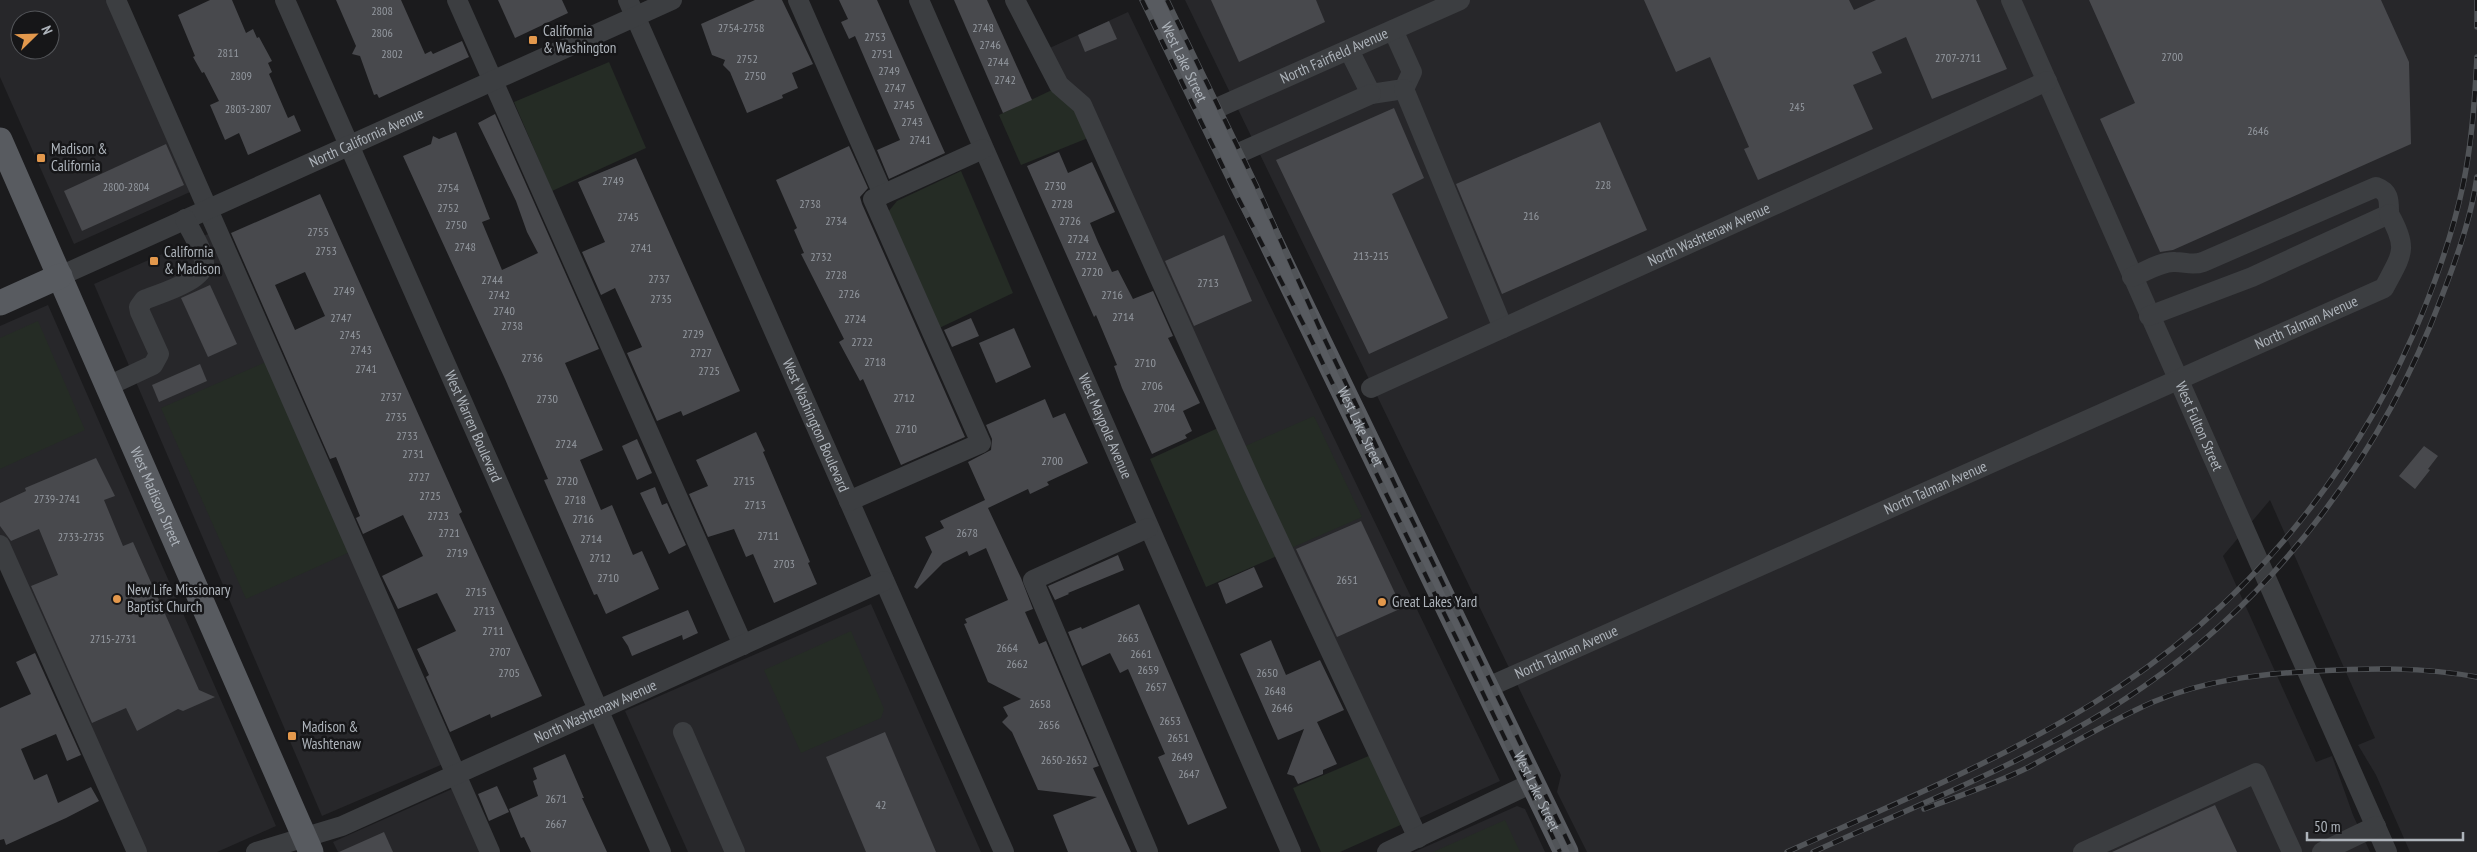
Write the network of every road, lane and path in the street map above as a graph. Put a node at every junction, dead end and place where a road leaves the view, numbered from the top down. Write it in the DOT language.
graph roads {
  1 [pos="116,0"];
  2 [pos="285,0"];
  3 [pos="457,0"];
  4 [pos="672,0"];
  5 [pos="798,0"];
  6 [pos="919,0"];
  7 [pos="1015,0"];
  8 [pos="1154,0"];
  9 [pos="1460,0"];
  10 [pos="2011,0"];
  11 [pos="1428,6"];
  12 [pos="631,8"];
  13 [pos="1393,30"];
  14 [pos="1349,50"];
  15 [pos="493,81"];
  16 [pos="2047,81"];
  17 [pos="1404,89"];
  18 [pos="1370,94"];
  19 [pos="1208,112"];
  20 [pos="0,140"];
  21 [pos="350,146"];
  22 [pos="983,149"];
  23 [pos="1230,158"];
  24 [pos="884,194"];
  25 [pos="208,209"];
  26 [pos="2389,214"];
  27 [pos="185,219"];
  28 [pos="60,276"];
  29 [pos="2132,277"];
  30 [pos="0,303"];
  31 [pos="2149,316"];
  32 [pos="1503,328"];
  33 [pos="2177,379"];
  34 [pos="108,386"];
  35 [pos="1348,399"];
  36 [pos="849,501"];
  37 [pos="1148,528"];
  38 [pos="0,545"];
  39 [pos="884,581"];
  40 [pos="743,645"];
  41 [pos="1486,688"];
  42 [pos="598,710"];
  43 [pos="683,732"];
  44 [pos="456,774"];
  45 [pos="1532,784"];
  46 [pos="2376,826"];
  47 [pos="1418,838"];
  48 [pos="308,844"];
  49 [pos="137,852"];
  50 [pos="256,852"];
  51 [pos="490,852"];
  52 [pos="661,852"];
  53 [pos="736,852"];
  54 [pos="1004,852"];
  55 [pos="1148,852"];
  56 [pos="1291,852"];
  57 [pos="1387,852"];
  58 [pos="1566,852"];
  59 [pos="2083,852"];
  60 [pos="2292,852"];
  61 [pos="2322,852"];
  62 [pos="2387,852"];
  1 -- 25 [label="street"];
  2 -- 21 [label="street, West Warren Boulevard"];
  3 -- 15 [label="street"];
  4 -- 12 [label="street, North California Avenue"];
  5 -- 24 [label="street"];
  6 -- 22 [label="street, West Maypole Avenue"];
  7 -- 47 [label="street"];
  8 -- 19 [label="main road, West Lake Street"];
  9 -- 11 [label="street, North Fairfield Avenue"];
  10 -- 16 [label="street, West Fulton Street"];
  11 -- 13 [label="street, North Fairfield Avenue"];
  12 -- 15 [label="street, North California Avenue"];
  12 -- 36 [label="street, West Washington Boulevard"];
  13 -- 14 [label="street, North Fairfield Avenue"];
  13 -- 17 [label="street"];
  14 -- 18 [label="street"];
  14 -- 19 [label="street, North Fairfield Avenue"];
  15 -- 21 [label="street, North California Avenue"];
  15 -- 40 [label="street"];
  16 -- 29 [label="street, West Fulton Street"];
  16 -- 32 [label="street, North Washtenaw Avenue"];
  17 -- 18 [label="street"];
  17 -- 32 [label="street"];
  18 -- 23 [label="street"];
  19 -- 23 [label="main road, West Lake Street"];
  20 -- 28 [label="main road, West Madison Street"];
  21 -- 25 [label="street, North California Avenue"];
  21 -- 42 [label="street, West Warren Boulevard"];
  22 -- 24 [label="street"];
  22 -- 37 [label="street, West Maypole Avenue"];
  23 -- 35 [label="main road, West Lake Street"];
  24 -- 36 [label="street"];
  25 -- 27 [label="street, North California Avenue"];
  25 -- 44 [label="street"];
  26 -- 29 [label="street"];
  26 -- 31 [label="street"];
  26 -- 33 [label="street, North Talman Avenue"];
  27 -- 28 [label="street, North California Avenue"];
  27 -- 34 [label="street"];
  28 -- 30 [label="main road"];
  28 -- 34 [label="main road, West Madison Street"];
  29 -- 31 [label="street, West Fulton Street"];
  31 -- 33 [label="street, West Fulton Street"];
  32 -- 35 [label="street, North Washtenaw Avenue"];
  33 -- 41 [label="street, North Talman Avenue"];
  33 -- 46 [label="street, West Fulton Street"];
  34 -- 48 [label="main road, West Madison Street"];
  35 -- 41 [label="main road, West Lake Street"];
  36 -- 39 [label="street, West Washington Boulevard"];
  37 -- 55 [label="street"];
  37 -- 56 [label="street, West Maypole Avenue"];
  38 -- 49 [label="street"];
  39 -- 40 [label="street, North Washtenaw Avenue"];
  39 -- 54 [label="street, West Washington Boulevard"];
  40 -- 42 [label="street, North Washtenaw Avenue"];
  41 -- 45 [label="main road, West Lake Street"];
  42 -- 44 [label="street, North Washtenaw Avenue"];
  42 -- 52 [label="street, West Warren Boulevard"];
  43 -- 53 [label="street"];
  44 -- 48 [label="street, North Washtenaw Avenue"];
  44 -- 51 [label="street"];
  45 -- 47 [label="street"];
  45 -- 58 [label="main road, West Lake Street"];
  46 -- 61 [label="street"];
  46 -- 62 [label="street, West Fulton Street"];
  47 -- 57 [label="street"];
  48 -- 50 [label="street, North Washtenaw Avenue"];
  59 -- 60 [label="street"];
}
